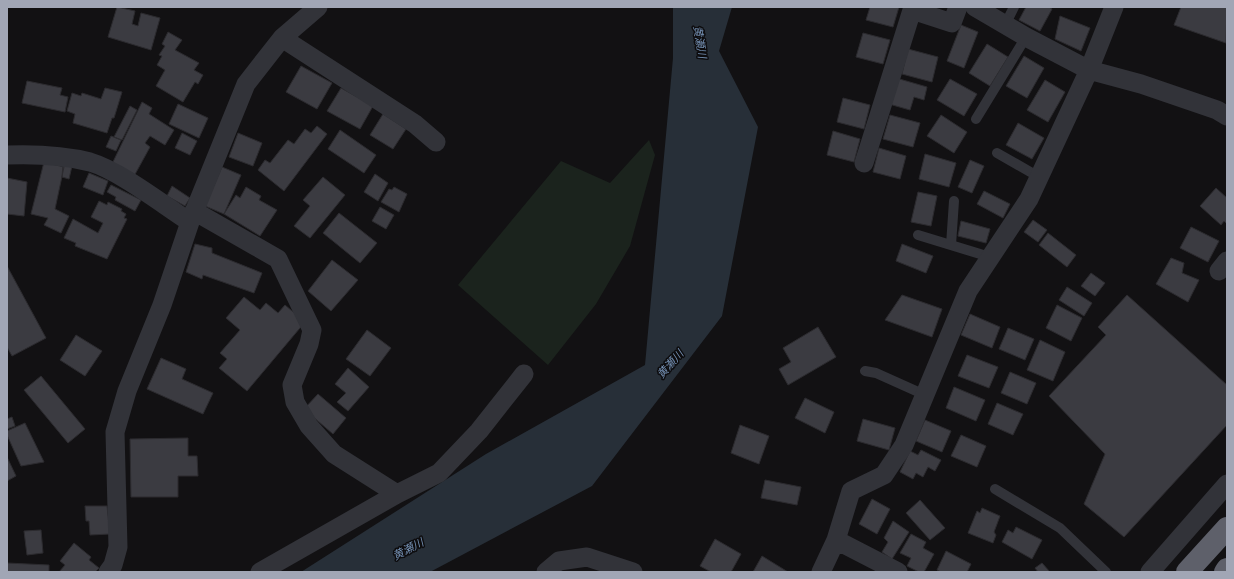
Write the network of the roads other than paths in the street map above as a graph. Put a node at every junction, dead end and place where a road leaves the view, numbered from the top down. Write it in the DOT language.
graph roads {
  1 [pos="318,7"];
  2 [pos="958,7"];
  3 [pos="975,7"];
  4 [pos="1014,7"];
  5 [pos="1114,7"];
  6 [pos="1005,25"];
  7 [pos="1026,37"];
  8 [pos="282,38"];
  9 [pos="1089,70"];
  10 [pos="1227,116"];
  11 [pos="976,119"];
  12 [pos="436,142"];
  13 [pos="997,153"];
  14 [pos="7,155"];
  15 [pos="864,163"];
  16 [pos="1040,178"];
  17 [pos="954,201"];
  18 [pos="192,216"];
  19 [pos="918,235"];
  20 [pos="951,245"];
  21 [pos="990,257"];
  22 [pos="865,371"];
  23 [pos="524,374"];
  24 [pos="925,395"];
  25 [pos="1227,484"];
  26 [pos="995,489"];
  27 [pos="397,494"];
  28 [pos="1227,528"];
  29 [pos="836,540"];
  30 [pos="1227,569"];
  31 [pos="108,572"];
  32 [pos="260,572"];
  33 [pos="546,572"];
  34 [pos="633,572"];
  35 [pos="821,572"];
  36 [pos="898,572"];
  37 [pos="1106,572"];
  38 [pos="1150,572"];
  39 [pos="1187,572"];
  40 [pos="1225,572"];
  1 -- 8 [label="street"];
  2 -- 15 [label="street"];
  3 -- 6 [label="street"];
  4 -- 6 [label="lane"];
  5 -- 9 [label="street"];
  6 -- 7 [label="street"];
  7 -- 9 [label="street"];
  7 -- 11 [label="lane"];
  8 -- 12 [label="street"];
  8 -- 18 [label="street"];
  9 -- 10 [label="street"];
  9 -- 16 [label="street"];
  13 -- 16 [label="lane"];
  14 -- 18 [label="street"];
  16 -- 21 [label="street"];
  17 -- 20 [label="lane"];
  18 -- 27 [label="street"];
  18 -- 31 [label="street"];
  19 -- 20 [label="lane"];
  20 -- 21 [label="lane"];
  21 -- 24 [label="street"];
  22 -- 24 [label="lane"];
  23 -- 27 [label="street"];
  24 -- 29 [label="street"];
  25 -- 38 [label="street"];
  26 -- 37 [label="lane"];
  27 -- 32 [label="street"];
  28 -- 39 [label="highway"];
  29 -- 35 [label="street"];
  29 -- 36 [label="street"];
  30 -- 40 [label="highway"];
  33 -- 34 [label="street"];
}
